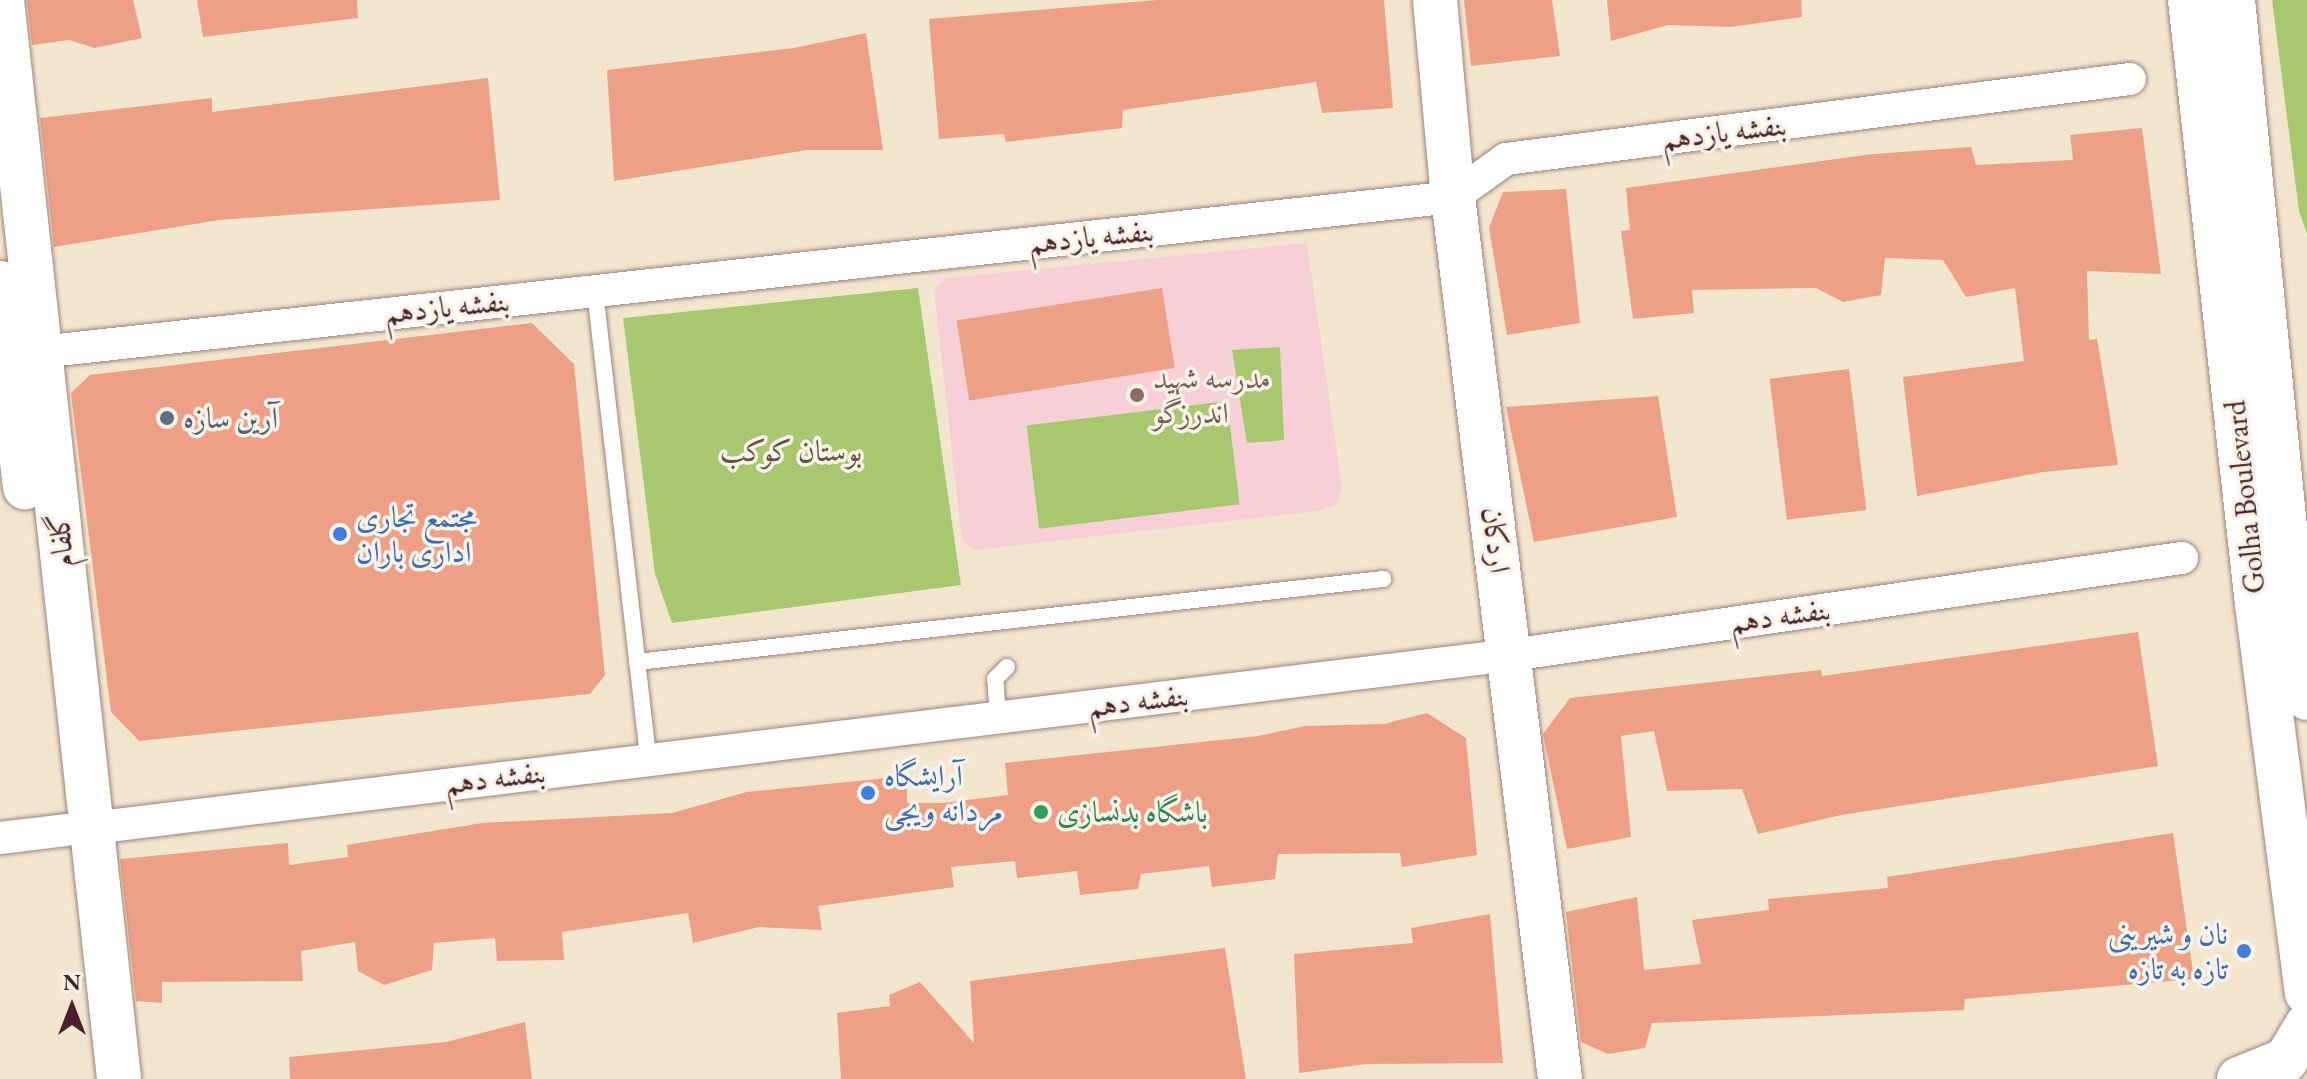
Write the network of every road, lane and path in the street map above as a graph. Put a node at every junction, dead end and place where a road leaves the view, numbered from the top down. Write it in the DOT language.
graph roads {
  1 [pos="2,0"];
  2 [pos="1435,0"];
  3 [pos="2190,0"];
  4 [pos="2233,0"];
  5 [pos="2130,79"];
  6 [pos="1453,197"];
  7 [pos="0,283"];
  8 [pos="595,291"];
  9 [pos="16,355"];
  10 [pos="2182,558"];
  11 [pos="1383,579"];
  12 [pos="2286,608"];
  13 [pos="1511,655"];
  14 [pos="637,662"];
  15 [pos="1007,667"];
  16 [pos="2307,698"];
  17 [pos="998,718"];
  18 [pos="648,759"];
  19 [pos="79,829"];
  20 [pos="0,838"];
  21 [pos="2307,993"];
  22 [pos="2307,1025"];
  23 [pos="93,1079"];
  24 [pos="119,1079"];
  25 [pos="1560,1079"];
  26 [pos="2239,1079"];
  1 -- 9 [label="street, گلفام"];
  2 -- 6 [label="street, اردکان"];
  3 -- 12 [label="street, Golha Boulevard"];
  4 -- 12 [label="street, Golha Boulevard"];
  5 -- 6 [label="street, بنفشه یازدهم"];
  6 -- 8 [label="street, بنفشه یازدهم"];
  6 -- 13 [label="street, اردکان"];
  7 -- 9 [label="street, گلفام"];
  8 -- 9 [label="street, بنفشه یازدهم"];
  8 -- 14 [label="lane"];
  9 -- 19 [label="street, گلفام"];
  10 -- 13 [label="street, بنفشه دهم"];
  11 -- 14 [label="lane"];
  12 -- 16 [label="street, Golha Boulevard"];
  12 -- 21 [label="street, Golha Boulevard"];
  13 -- 17 [label="street, بنفشه دهم"];
  13 -- 25 [label="street, اردکان"];
  14 -- 18 [label="lane"];
  15 -- 17 [label="lane"];
  17 -- 18 [label="street, بنفشه دهم"];
  18 -- 19 [label="street, بنفشه دهم"];
  19 -- 20 [label="street, بنفشه دهم"];
  19 -- 23 [label="street, گلفام"];
  19 -- 24 [label="street, گلفام"];
  22 -- 26 [label="street"];
}
